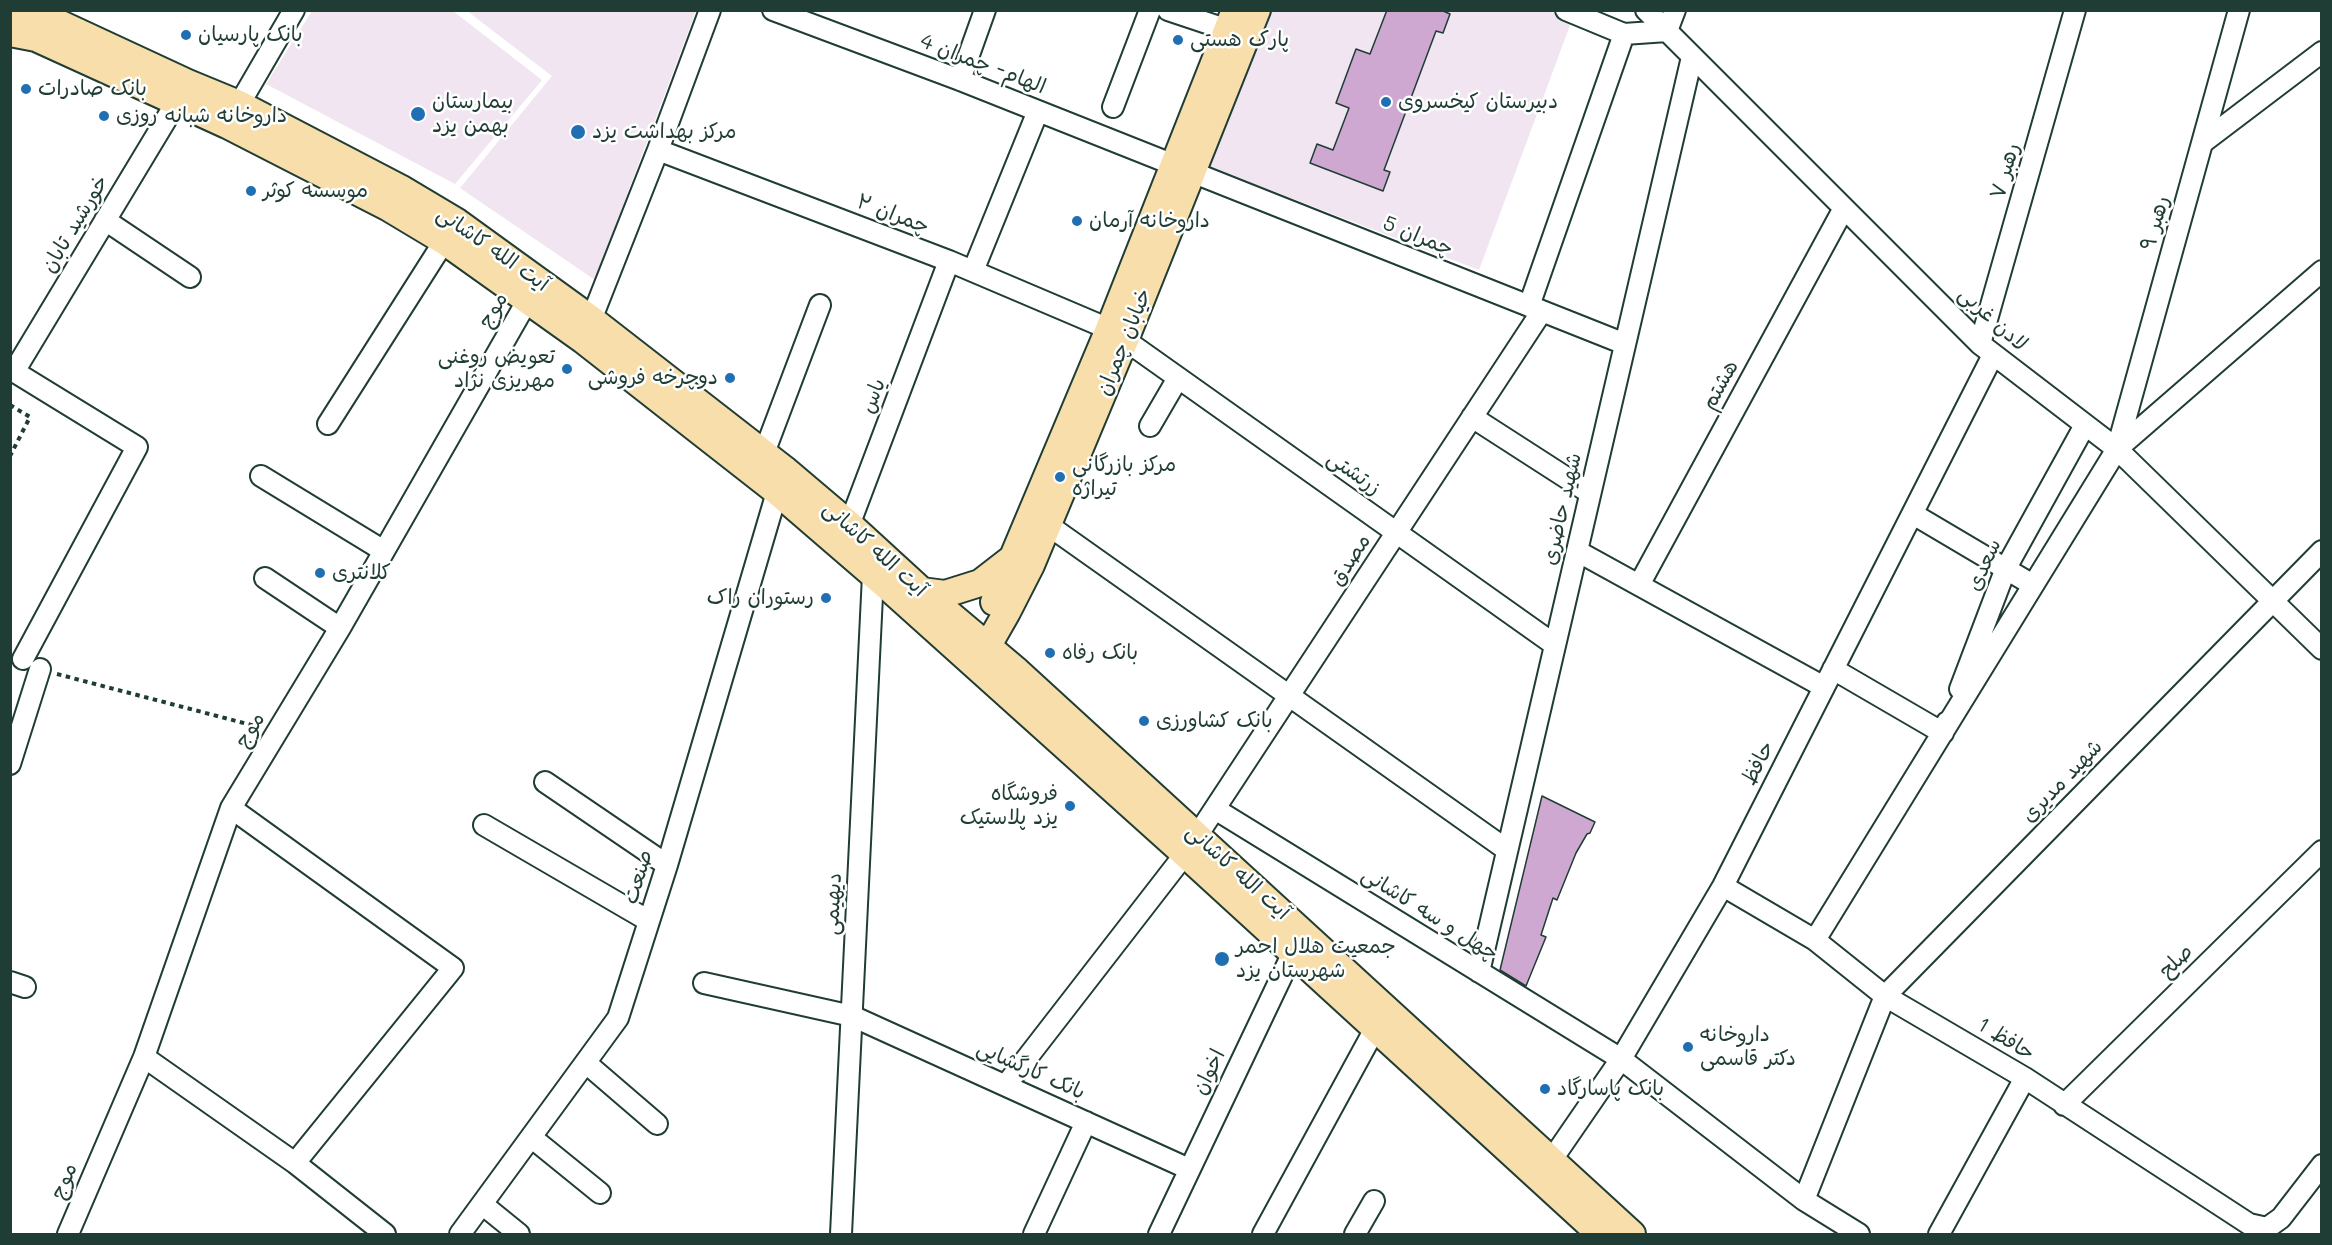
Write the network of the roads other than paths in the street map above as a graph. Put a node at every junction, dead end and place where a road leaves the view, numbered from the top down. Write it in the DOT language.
graph roads {
  1 [pos="16,10"];
  2 [pos="294,10"];
  3 [pos="710,10"];
  4 [pos="773,10"];
  5 [pos="984,10"];
  6 [pos="1150,10"];
  7 [pos="1168,10"];
  8 [pos="1257,10"];
  9 [pos="1566,10"];
  10 [pos="1646,10"];
  11 [pos="1675,10"];
  12 [pos="2075,10"];
  13 [pos="2239,10"];
  14 [pos="1232,20"];
  15 [pos="46,22"];
  16 [pos="1666,31"];
  17 [pos="10,33"];
  18 [pos="1624,34"];
  19 [pos="2322,52"];
  20 [pos="1692,57"];
  21 [pos="960,80"];
  22 [pos="182,93"];
  23 [pos="1113,107"];
  24 [pos="1038,111"];
  25 [pos="233,115"];
  26 [pos="2202,143"];
  27 [pos="658,150"];
  28 [pos="1183,169"];
  29 [pos="1844,208"];
  30 [pos="105,220"];
  31 [pos="450,231"];
  32 [pos="949,261"];
  33 [pos="973,271"];
  34 [pos="2322,271"];
  35 [pos="190,277"];
  36 [pos="533,291"];
  37 [pos="820,305"];
  38 [pos="1535,309"];
  39 [pos="587,329"];
  40 [pos="1117,334"];
  41 [pos="1625,344"];
  42 [pos="1987,349"];
  43 [pos="13,370"];
  44 [pos="1178,378"];
  45 [pos="1472,417"];
  46 [pos="328,424"];
  47 [pos="2085,425"];
  48 [pos="1150,426"];
  49 [pos="2117,449"];
  50 [pos="758,463"];
  51 [pos="261,476"];
  52 [pos="780,480"];
  53 [pos="1590,493"];
  54 [pos="1913,514"];
  55 [pos="1048,525"];
  56 [pos="1396,533"];
  57 [pos="845,536"];
  58 [pos="1577,551"];
  59 [pos="2322,551"];
  60 [pos="384,552"];
  61 [pos="1014,557"];
  62 [pos="877,564"];
  63 [pos="2006,568"];
  64 [pos="265,578"];
  65 [pos="1639,585"];
  66 [pos="2033,585"];
  67 [pos="922,591"];
  68 [pos="2272,600"];
  69 [pos="1007,612"];
  70 [pos="340,628"];
  71 [pos="1555,645"];
  72 [pos="2322,649"];
  73 [pos="975,650"];
  74 [pos="1833,669"];
  75 [pos="1017,671"];
  76 [pos="1824,687"];
  77 [pos="1289,696"];
  78 [pos="1943,733"];
  79 [pos="10,764"];
  80 [pos="545,782"];
  81 [pos="231,808"];
  82 [pos="1215,809"];
  83 [pos="484,825"];
  84 [pos="1191,845"];
  85 [pos="1507,850"];
  86 [pos="2322,851"];
  87 [pos="667,865"];
  88 [pos="1723,886"];
  89 [pos="650,921"];
  90 [pos="1303,932"];
  91 [pos="1815,940"];
  92 [pos="1292,955"];
  93 [pos="1479,972"];
  94 [pos="704,983"];
  95 [pos="1886,996"];
  96 [pos="852,1016"];
  97 [pos="1379,1020"];
  98 [pos="144,1056"];
  99 [pos="1621,1059"];
  100 [pos="586,1063"];
  101 [pos="2025,1078"];
  102 [pos="1006,1085"];
  103 [pos="2064,1105"];
  104 [pos="1086,1122"];
  105 [pos="657,1124"];
  106 [pos="531,1137"];
  107 [pos="295,1163"];
  108 [pos="2322,1165"];
  109 [pos="1189,1169"];
  110 [pos="1545,1170"];
  111 [pos="600,1193"];
  112 [pos="1804,1200"];
  113 [pos="1374,1201"];
  114 [pos="482,1204"];
  115 [pos="1595,1233"];
  116 [pos="68,1234"];
  117 [pos="385,1234"];
  118 [pos="460,1234"];
  119 [pos="519,1234"];
  120 [pos="841,1234"];
  121 [pos="1034,1234"];
  122 [pos="1159,1234"];
  123 [pos="1263,1234"];
  124 [pos="1355,1234"];
  125 [pos="1632,1234"];
  126 [pos="1860,1234"];
  127 [pos="1939,1234"];
  1 -- 15 [label="main road, آیت الله کاشانی"];
  2 -- 25 [label="street"];
  3 -- 27 [label="street"];
  4 -- 21 [label="street, الهام- چمران 4"];
  5 -- 21 [label="street"];
  6 -- 23 [label="street"];
  7 -- 14 [label="street"];
  8 -- 28 [label="main road, خیابان چمران"];
  9 -- 18 [label="street"];
  10 -- 16 [label="street, لادن غربی"];
  11 -- 16 [label="street"];
  12 -- 42 [label="street, رهبر ۷"];
  13 -- 26 [label="street, رهبر ۹"];
  14 -- 28 [label="main road, خیابان چمران"];
  15 -- 17 [label="main road, آیت الله کاشانی"];
  15 -- 22 [label="main road, آیت الله کاشانی"];
  16 -- 18 [label="street"];
  16 -- 20 [label="street, لادن غربی"];
  18 -- 38 [label="street, مصدق"];
  19 -- 26 [label="street"];
  20 -- 29 [label="street, لادن غربی"];
  20 -- 41 [label="street, شهید حاضری"];
  21 -- 24 [label="street, الهام- چمران 4"];
  22 -- 25 [label="main road, آیت الله کاشانی"];
  22 -- 30 [label="street, خورشید تابان"];
  24 -- 28 [label="street, الهام- چمران 4"];
  24 -- 33 [label="street"];
  25 -- 31 [label="main road, آیت الله کاشانی"];
  26 -- 49 [label="street, رهبر ۹"];
  27 -- 32 [label="street, چمران ۲"];
  27 -- 39 [label="street"];
  28 -- 38 [label="street, چمران 5"];
  28 -- 40 [label="main road, خیابان چمران"];
  29 -- 42 [label="street, لادن غربی"];
  29 -- 65 [label="street, هشتم"];
  30 -- 35 [label="street"];
  30 -- 43 [label="street, خورشید تابان"];
  31 -- 36 [label="main road, آیت الله کاشانی"];
  31 -- 46 [label="street"];
  32 -- 33 [label="street, چمران ۲"];
  32 -- 57 [label="street, یاس"];
  33 -- 40 [label="street, چمران ۲"];
  34 -- 49 [label="street"];
  36 -- 39 [label="main road, آیت الله کاشانی"];
  36 -- 60 [label="street, موج"];
  37 -- 50 [label="street"];
  38 -- 41 [label="street, چمران 5"];
  38 -- 45 [label="street, مصدق"];
  39 -- 50 [label="main road, آیت الله کاشانی"];
  40 -- 44 [label="street, زرتشتی"];
  40 -- 55 [label="main road, خیابان چمران"];
  40 -- 61 [label="main road, خیابان چمران"];
  41 -- 53 [label="street, شهید حاضری"];
  42 -- 47 [label="street, لادن غربی"];
  42 -- 54 [label="street, حافظ"];
  43 -- 79 [label="street"];
  44 -- 48 [label="street"];
  44 -- 56 [label="street, زرتشتی"];
  45 -- 53 [label="street"];
  45 -- 56 [label="street, مصدق"];
  47 -- 49 [label="street, لادن غربی"];
  47 -- 63 [label="street, سعدی"];
  49 -- 66 [label="street, سعدی"];
  49 -- 68 [label="street, لادن غربی"];
  50 -- 52 [label="main road, آیت الله کاشانی"];
  51 -- 60 [label="street"];
  52 -- 57 [label="main road, آیت الله کاشانی"];
  52 -- 87 [label="street, صنعت"];
  53 -- 58 [label="street, شهید حاضری"];
  54 -- 63 [label="street"];
  54 -- 74 [label="street, حافظ"];
  55 -- 69 [label="main road, خیابان چمران"];
  55 -- 77 [label="street"];
  56 -- 71 [label="street, زرتشتی"];
  56 -- 77 [label="street, مصدق"];
  57 -- 62 [label="main road, آیت الله کاشانی"];
  58 -- 65 [label="street"];
  58 -- 71 [label="street, شهید حاضری"];
  59 -- 68 [label="street, شهید مدیری"];
  60 -- 70 [label="street, موج"];
  61 -- 67 [label="main road"];
  61 -- 73 [label="main road, خیابان چمران"];
  62 -- 67 [label="main road, آیت الله کاشانی"];
  62 -- 73 [label="main road, آیت الله کاشانی"];
  62 -- 96 [label="street, دیهیمی"];
  63 -- 66 [label="street"];
  63 -- 78 [label="street, سعدی"];
  64 -- 70 [label="street"];
  65 -- 76 [label="street"];
  66 -- 78 [label="street, سعدی"];
  67 -- 73 [label="main road, آیت الله کاشانی"];
  68 -- 72 [label="street, لادن غربی"];
  68 -- 95 [label="street, شهید مدیری"];
  69 -- 73 [label="main road, خیابان چمران"];
  69 -- 75 [label="main road"];
  70 -- 81 [label="street, موج"];
  71 -- 85 [label="street, شهید حاضری"];
  73 -- 75 [label="main road, آیت الله کاشانی"];
  73 -- 84 [label="main road, آیت الله کاشانی"];
  74 -- 76 [label="street, حافظ"];
  74 -- 78 [label="street"];
  75 -- 84 [label="main road, آیت الله کاشانی"];
  76 -- 88 [label="street, حافظ"];
  77 -- 82 [label="street, مصدق"];
  77 -- 85 [label="street"];
  78 -- 91 [label="street, سعدی"];
  80 -- 87 [label="street"];
  81 -- 98 [label="street, موج"];
  81 -- 107 [label="street"];
  82 -- 84 [label="street, مصدق"];
  82 -- 93 [label="street, چهل و سه کاشانی"];
  83 -- 89 [label="street"];
  84 -- 90 [label="main road, آیت الله کاشانی"];
  84 -- 92 [label="main road, آیت الله کاشانی"];
  84 -- 102 [label="street, مصدق"];
  85 -- 93 [label="street, شهید حاضری"];
  86 -- 103 [label="street, صلح"];
  87 -- 89 [label="street, صنعت"];
  88 -- 91 [label="street, حافظ 1"];
  88 -- 99 [label="street, حافظ"];
  89 -- 100 [label="street, صنعت"];
  90 -- 92 [label="street, اخوان"];
  90 -- 97 [label="main road, آیت الله کاشانی"];
  91 -- 95 [label="street, حافظ 1"];
  92 -- 97 [label="main road, آیت الله کاشانی"];
  92 -- 109 [label="street, اخوان"];
  93 -- 99 [label="street, چهل و سه کاشانی"];
  94 -- 96 [label="street, بانک کارگشایی"];
  95 -- 101 [label="street, حافظ 1"];
  95 -- 112 [label="street"];
  96 -- 102 [label="street, بانک کارگشایی"];
  96 -- 120 [label="street, دیهیمی"];
  97 -- 110 [label="main road, آیت الله کاشانی"];
  97 -- 123 [label="street"];
  98 -- 107 [label="street"];
  98 -- 116 [label="street, موج"];
  99 -- 110 [label="street, حافظ"];
  99 -- 112 [label="street, چهل و سه کاشانی"];
  100 -- 105 [label="street"];
  100 -- 106 [label="street, صنعت"];
  101 -- 103 [label="street, حافظ 1"];
  101 -- 127 [label="street"];
  102 -- 104 [label="street, بانک کارگشایی"];
  103 -- 108 [label="street, حافظ 1"];
  104 -- 109 [label="street, بانک کارگشایی"];
  104 -- 121 [label="street"];
  106 -- 111 [label="street"];
  106 -- 114 [label="street, صنعت"];
  107 -- 117 [label="street"];
  109 -- 122 [label="street, اخوان"];
  110 -- 115 [label="main road, آیت الله کاشانی"];
  110 -- 125 [label="main road, آیت الله کاشانی"];
  112 -- 126 [label="street, چهل و سه کاشانی"];
  113 -- 124 [label="street"];
  114 -- 118 [label="street, صنعت"];
  114 -- 119 [label="street"];
}
